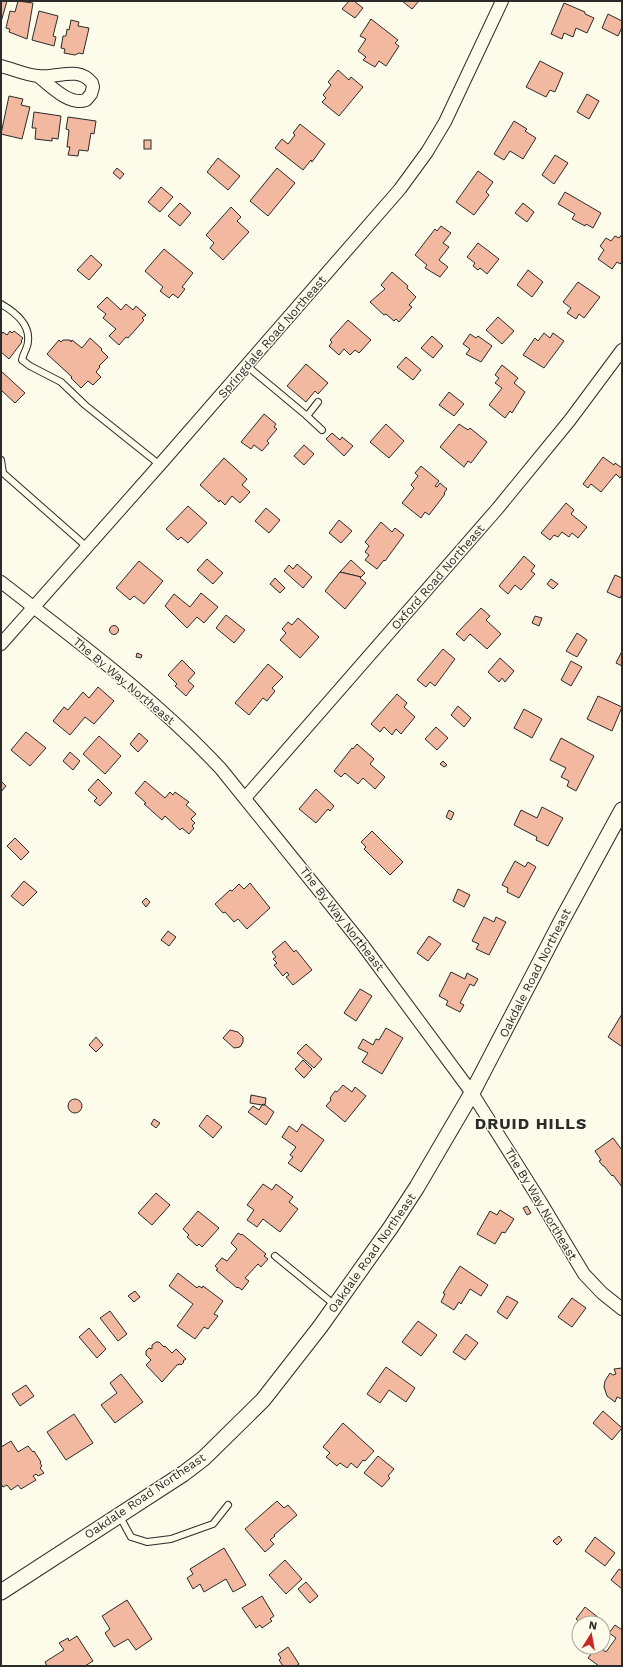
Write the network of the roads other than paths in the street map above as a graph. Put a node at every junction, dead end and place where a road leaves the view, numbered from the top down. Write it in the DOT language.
graph roads {
  1 [pos="502,1"];
  2 [pos="1,66"];
  3 [pos="38,76"];
  4 [pos="1,304"];
  5 [pos="622,350"];
  6 [pos="247,366"];
  7 [pos="318,402"];
  8 [pos="307,416"];
  9 [pos="322,430"];
  10 [pos="1,460"];
  11 [pos="160,465"];
  12 [pos="87,547"];
  13 [pos="1,582"];
  14 [pos="34,608"];
  15 [pos="1,644"];
  16 [pos="245,798"];
  17 [pos="622,810"];
  18 [pos="472,1093"];
  19 [pos="275,1256"];
  20 [pos="336,1306"];
  21 [pos="622,1309"];
  22 [pos="228,1506"];
  23 [pos="118,1515"];
  24 [pos="1,1592"];
  1 -- 6 [label="street, Springdale Road Northeast"];
  2 -- 3 [label="street"];
  4 -- 11 [label="lane"];
  5 -- 16 [label="street, Oxford Road Northeast"];
  6 -- 8 [label="lane"];
  6 -- 11 [label="street, Springdale Road Northeast"];
  7 -- 8 [label="lane"];
  8 -- 9 [label="lane"];
  10 -- 12 [label="lane"];
  11 -- 12 [label="street, Springdale Road Northeast"];
  12 -- 14 [label="street, Springdale Road Northeast"];
  13 -- 14 [label="street, The By Way Northeast"];
  14 -- 15 [label="street, Springdale Road Northeast"];
  14 -- 16 [label="street, The By Way Northeast"];
  16 -- 18 [label="street, The By Way Northeast"];
  17 -- 18 [label="street, Oakdale Road Northeast"];
  18 -- 20 [label="street, Oakdale Road Northeast"];
  18 -- 21 [label="street, The By Way Northeast"];
  19 -- 20 [label="lane"];
  20 -- 23 [label="street, Oakdale Road Northeast"];
  22 -- 23 [label="lane"];
  23 -- 24 [label="street, Oakdale Road Northeast"];
}
